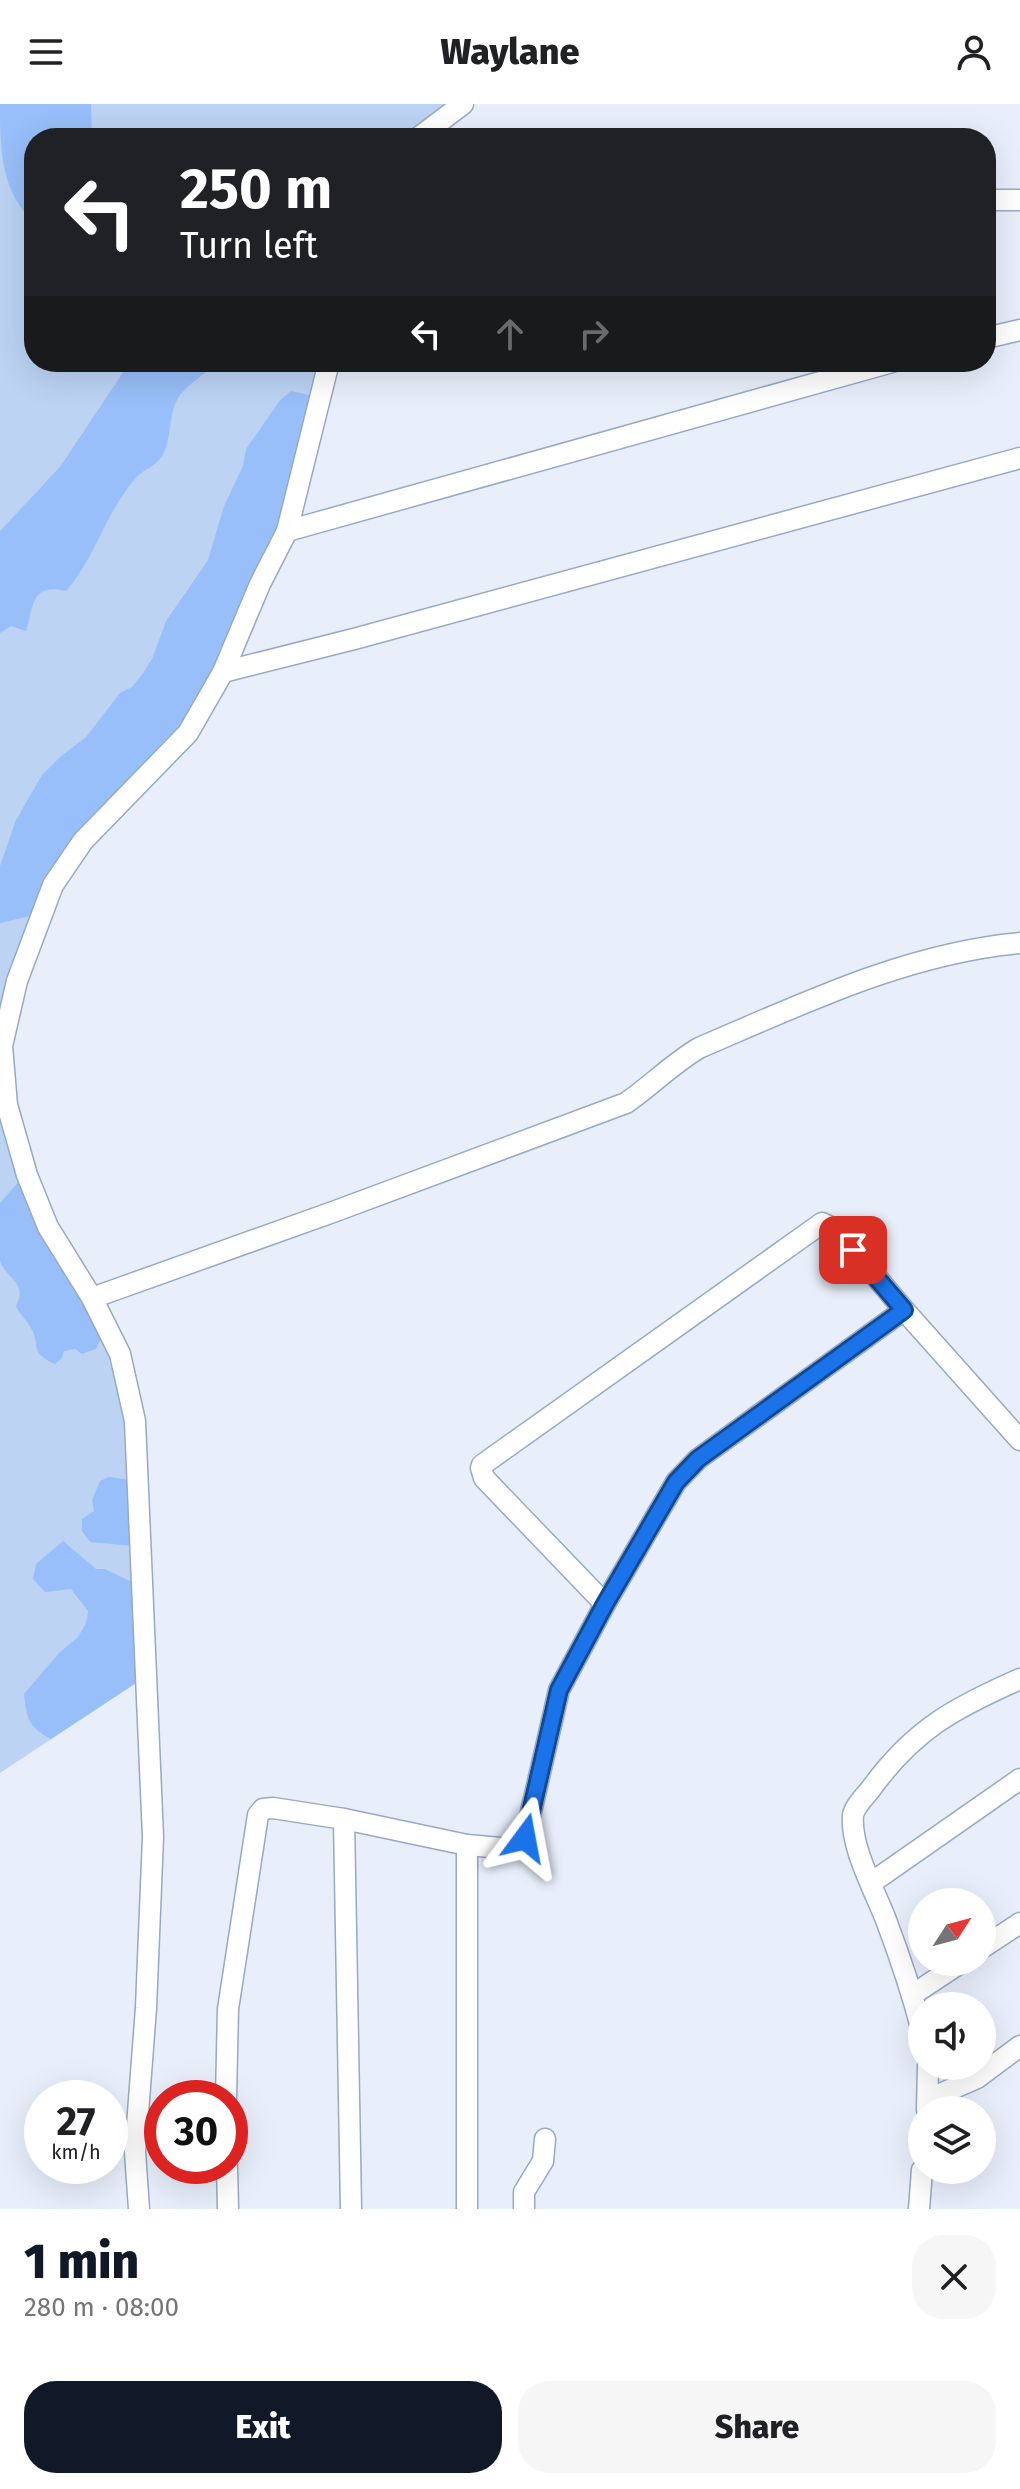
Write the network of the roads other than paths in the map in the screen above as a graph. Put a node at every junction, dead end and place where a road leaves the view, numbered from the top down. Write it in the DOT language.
graph roads {
  1 [pos="463,104"];
  2 [pos="431,128"];
  3 [pos="996,200"];
  4 [pos="1020,200"];
  5 [pos="1020,330"];
  6 [pos="996,336"];
  7 [pos="327,372"];
  8 [pos="856,372"];
  9 [pos="1020,458"];
  10 [pos="287,531"];
  11 [pos="223,672"];
  12 [pos="1020,943"];
  13 [pos="92,1298"];
  14 [pos="904,1310"];
  15 [pos="1020,1440"];
  16 [pos="605,1604"];
  17 [pos="1020,1679"];
  18 [pos="1020,1779"];
  19 [pos="344,1819"];
  20 [pos="467,1845"];
  21 [pos="871,1883"];
  22 [pos="1020,1923"];
  23 [pos="996,1939"];
  24 [pos="941,1976"];
  25 [pos="911,1992"];
  26 [pos="917,1992"];
  27 [pos="1020,2046"];
  28 [pos="226,2080"];
  29 [pos="943,2096"];
  30 [pos="545,2139"];
  31 [pos="227,2184"];
  32 [pos="921,2184"];
  33 [pos="139,2209"];
  34 [pos="228,2209"];
  35 [pos="351,2209"];
  36 [pos="467,2209"];
  37 [pos="524,2209"];
  38 [pos="919,2209"];
  1 -- 2 [label="street"];
  3 -- 4 [label="street"];
  5 -- 6 [label="street"];
  7 -- 10 [label="street"];
  8 -- 10 [label="street"];
  9 -- 11 [label="street"];
  10 -- 11 [label="street"];
  11 -- 13 [label="street"];
  12 -- 13 [label="street"];
  13 -- 33 [label="street"];
  14 -- 15 [label="street"];
  14 -- 16 [label="street"];
  14 -- 16 [label="street"];
  16 -- 20 [label="street"];
  17 -- 21 [label="street"];
  18 -- 21 [label="street"];
  19 -- 20 [label="street"];
  19 -- 28 [label="street"];
  19 -- 35 [label="street"];
  20 -- 36 [label="street"];
  21 -- 25 [label="street"];
  22 -- 23 [label="street"];
  24 -- 26 [label="street"];
  27 -- 29 [label="street"];
  30 -- 37 [label="street"];
  31 -- 34 [label="street"];
  32 -- 38 [label="street"];
}
